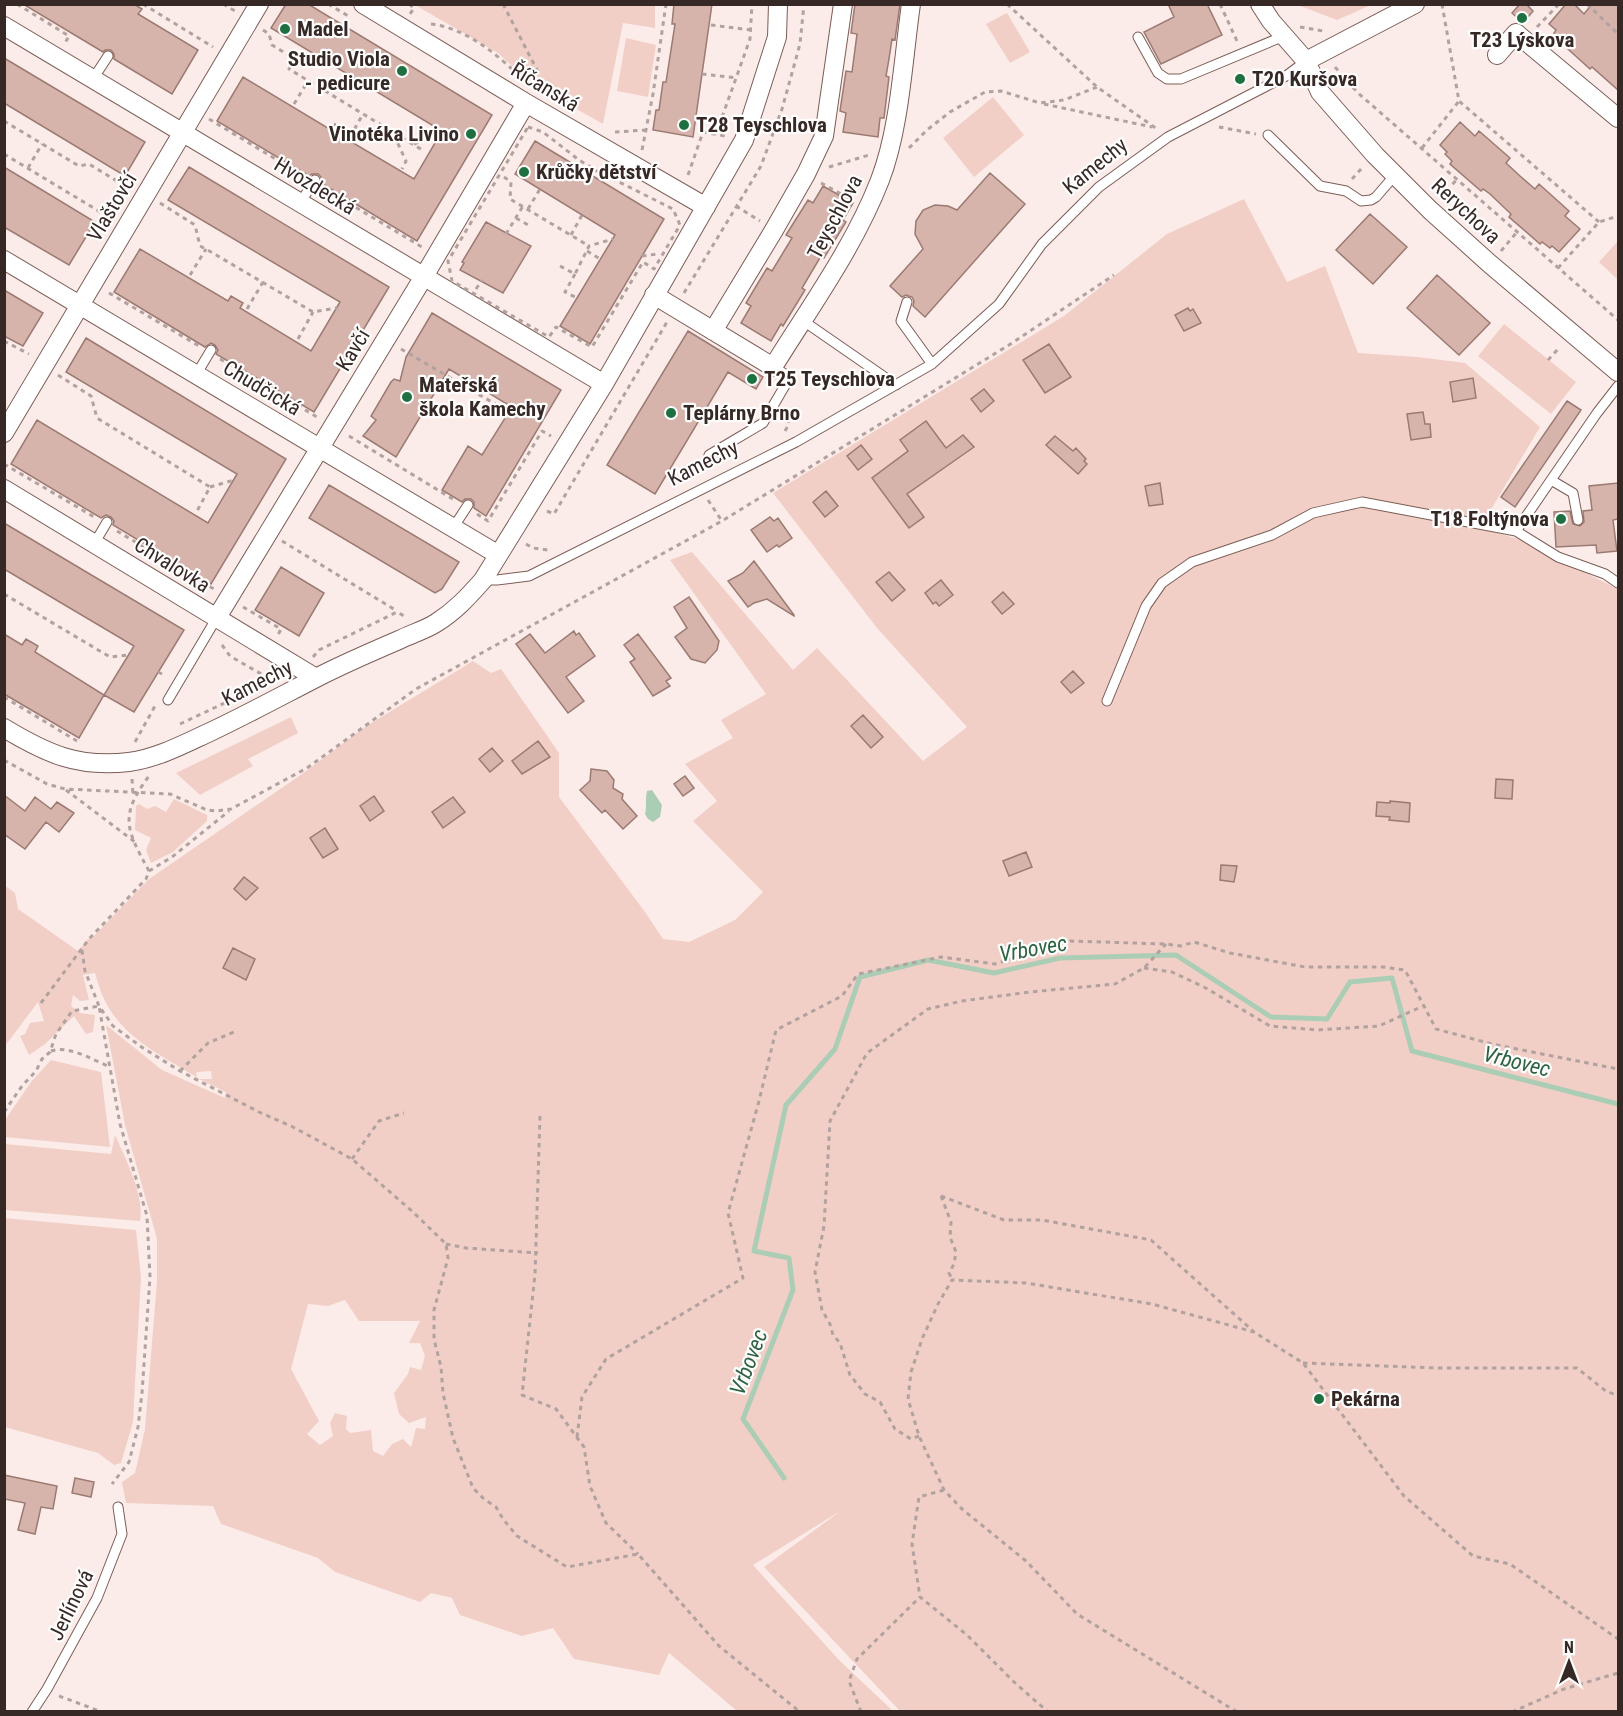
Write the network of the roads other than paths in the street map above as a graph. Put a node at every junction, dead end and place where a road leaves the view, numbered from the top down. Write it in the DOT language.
graph roads {
  1 [pos="259,4"];
  2 [pos="363,4"];
  3 [pos="778,4"];
  4 [pos="843,4"];
  5 [pos="911,4"];
  6 [pos="1260,4"];
  7 [pos="1415,4"];
  8 [pos="4,26"];
  9 [pos="1290,31"];
  10 [pos="1138,37"];
  11 [pos="1497,55"];
  12 [pos="108,56"];
  13 [pos="1306,61"];
  14 [pos="93,79"];
  15 [pos="526,102"];
  16 [pos="1618,118"];
  17 [pos="182,133"];
  18 [pos="1268,135"];
  19 [pos="1395,175"];
  20 [pos="314,181"];
  21 [pos="300,204"];
  22 [pos="706,207"];
  23 [pos="4,260"];
  24 [pos="423,278"];
  25 [pos="654,295"];
  26 [pos="908,302"];
  27 [pos="80,305"];
  28 [pos="802,320"];
  29 [pos="713,331"];
  30 [pos="211,351"];
  31 [pos="932,364"];
  32 [pos="773,367"];
  33 [pos="1618,372"];
  34 [pos="196,375"];
  35 [pos="603,384"];
  36 [pos="896,385"];
  37 [pos="1618,386"];
  38 [pos="4,433"];
  39 [pos="320,449"];
  40 [pos="709,454"];
  41 [pos="1551,480"];
  42 [pos="4,489"];
  43 [pos="467,506"];
  44 [pos="1578,520"];
  45 [pos="106,523"];
  46 [pos="453,528"];
  47 [pos="1516,531"];
  48 [pos="94,544"];
  49 [pos="497,554"];
  50 [pos="483,580"];
  51 [pos="1618,583"];
  52 [pos="212,627"];
  53 [pos="316,678"];
  54 [pos="164,699"];
  55 [pos="1107,701"];
  56 [pos="4,728"];
  57 [pos="118,1508"];
  58 [pos="32,1712"];
  1 -- 17 [label="street, Vlaštovčí"];
  2 -- 15 [label="street, Říčanská"];
  3 -- 22 [label="street"];
  4 -- 29 [label="street"];
  5 -- 28 [label="street, Teyschlova"];
  6 -- 9 [label="street, Rerychova"];
  7 -- 13 [label="street, Kamechy"];
  8 -- 14 [label="street, Hvozdecká"];
  9 -- 10 [label="lane"];
  9 -- 13 [label="street, Rerychova"];
  11 -- 16 [label="street"];
  12 -- 14 [label="lane"];
  13 -- 19 [label="street, Rerychova"];
  13 -- 31 [label="lane, Kamechy"];
  14 -- 17 [label="street, Hvozdecká"];
  15 -- 22 [label="street, Říčanská"];
  15 -- 24 [label="street, Kavčí"];
  17 -- 21 [label="street, Hvozdecká"];
  17 -- 27 [label="street, Vlaštovčí"];
  18 -- 19 [label="lane"];
  19 -- 33 [label="street, Rerychova"];
  20 -- 21 [label="lane"];
  21 -- 24 [label="street, Hvozdecká"];
  22 -- 25 [label="street"];
  23 -- 27 [label="street, Chudčická"];
  24 -- 35 [label="street, Hvozdecká"];
  24 -- 39 [label="street, Kavčí"];
  25 -- 29 [label="street"];
  25 -- 35 [label="street"];
  26 -- 31 [label="lane"];
  27 -- 34 [label="street, Chudčická"];
  27 -- 38 [label="street, Vlaštovčí"];
  28 -- 32 [label="street, Teyschlova"];
  28 -- 36 [label="lane"];
  29 -- 32 [label="street"];
  30 -- 34 [label="lane"];
  31 -- 36 [label="lane, Kamechy"];
  32 -- 40 [label="lane"];
  34 -- 39 [label="street, Chudčická"];
  35 -- 49 [label="street"];
  36 -- 50 [label="lane, Kamechy"];
  37 -- 41 [label="lane"];
  39 -- 46 [label="street, Chudčická"];
  39 -- 52 [label="street, Kavčí"];
  41 -- 44 [label="lane"];
  41 -- 47 [label="lane"];
  42 -- 48 [label="street, Chvalovka"];
  43 -- 46 [label="lane"];
  45 -- 48 [label="lane"];
  46 -- 49 [label="street, Chudčická"];
  47 -- 51 [label="lane"];
  47 -- 55 [label="lane"];
  48 -- 52 [label="street, Chvalovka"];
  49 -- 50 [label="street"];
  50 -- 53 [label="street, Kamechy"];
  52 -- 53 [label="street, Chvalovka"];
  52 -- 54 [label="lane"];
  53 -- 56 [label="street, Kamechy"];
  57 -- 58 [label="lane, Jerlínová"];
}
